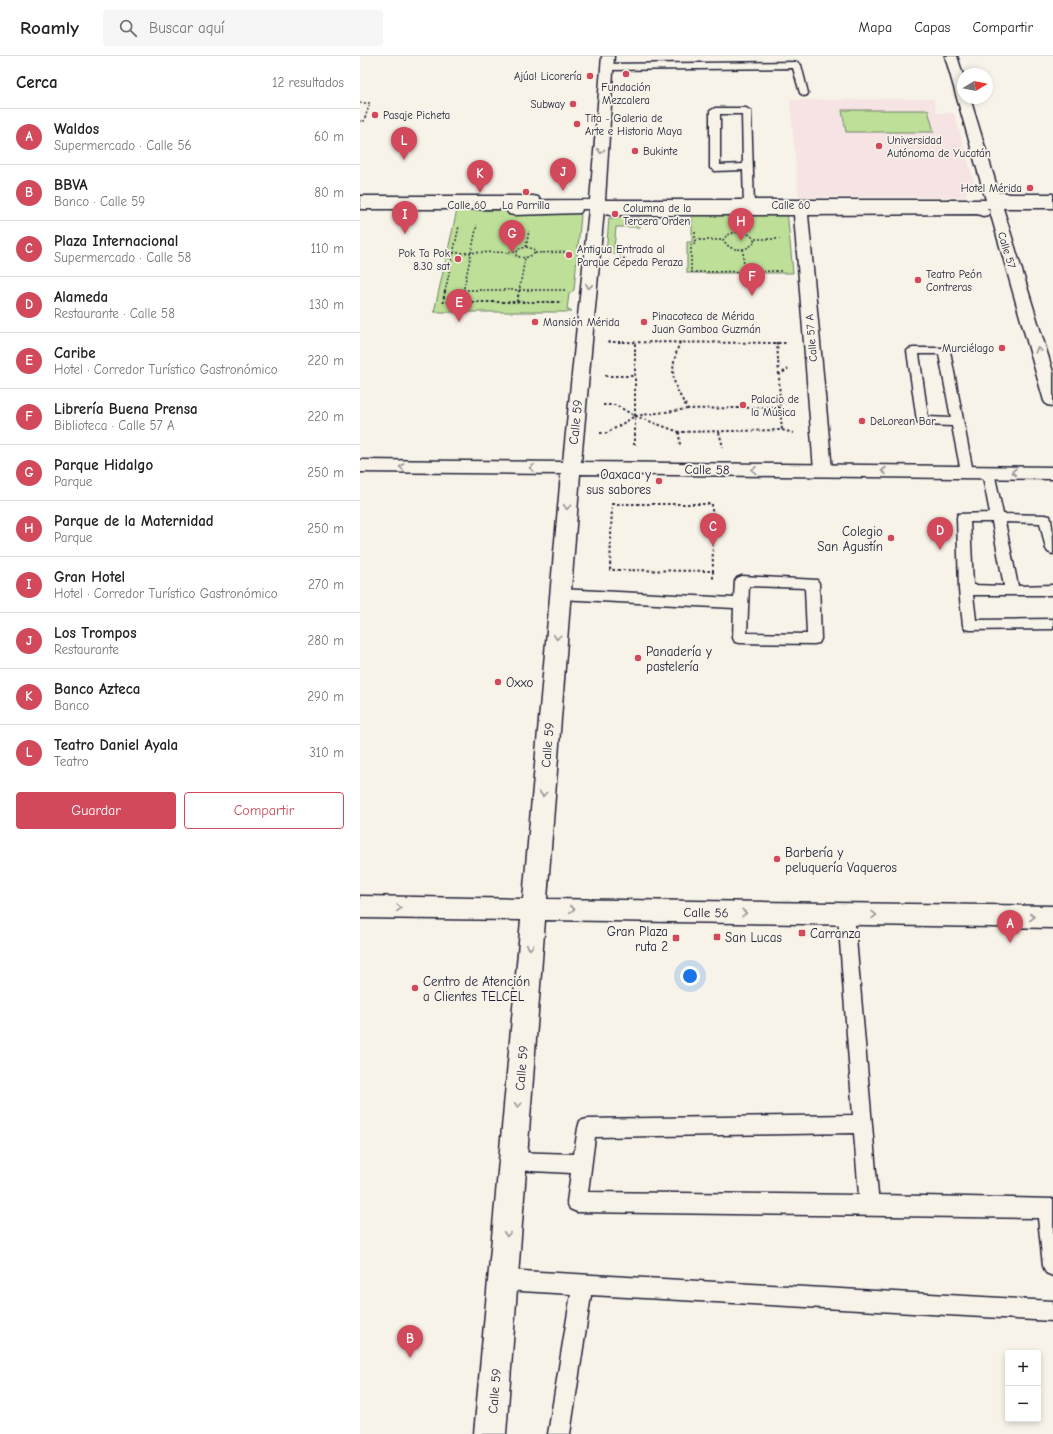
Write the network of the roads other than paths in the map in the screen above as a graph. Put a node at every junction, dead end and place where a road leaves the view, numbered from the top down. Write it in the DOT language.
graph roads {
  1 [pos="951,56"];
  2 [pos="607,61"];
  3 [pos="804,92"];
  4 [pos="747,167"];
  5 [pos="975,198"];
  6 [pos="1053,198"];
  7 [pos="360,200"];
  8 [pos="619,200"];
  9 [pos="749,202"];
  10 [pos="994,204"];
  11 [pos="1053,204"];
  12 [pos="360,205"];
  13 [pos="603,208"];
  14 [pos="800,208"];
  15 [pos="360,210"];
  16 [pos="1053,210"];
  17 [pos="1009,215"];
  18 [pos="1053,401"];
  19 [pos="958,422"];
  20 [pos="360,466"];
  21 [pos="570,468"];
  22 [pos="823,470"];
  23 [pos="967,472"];
  24 [pos="988,472"];
  25 [pos="1053,473"];
  26 [pos="997,518"];
  27 [pos="1053,549"];
  28 [pos="966,590"];
  29 [pos="1053,590"];
  30 [pos="1012,591"];
  31 [pos="560,594"];
  32 [pos="741,603"];
  33 [pos="1053,624"];
  34 [pos="360,907"];
  35 [pos="533,908"];
  36 [pos="846,915"];
  37 [pos="1053,917"];
  38 [pos="863,1124"];
  39 [pos="514,1162"];
  40 [pos="582,1164"];
  41 [pos="869,1205"];
  42 [pos="1050,1209"];
  43 [pos="1053,1266"];
  44 [pos="504,1280"];
  45 [pos="582,1285"];
  46 [pos="1053,1310"];
  47 [pos="490,1434"];
  48 [pos="559,1434"];
  1 -- 10 [label="street, Calle 57"];
  2 -- 3 [label="lane"];
  2 -- 13 [label="street, Calle 59, one-way"];
  4 -- 4 [label="lane"];
  4 -- 9 [label="lane"];
  5 -- 9 [label="street"];
  6 -- 10 [label="street"];
  7 -- 15 [label="street"];
  8 -- 9 [label="street"];
  9 -- 13 [label="street, Calle 60"];
  9 -- 14 [label="street, Calle 60"];
  10 -- 11 [label="street"];
  10 -- 14 [label="street"];
  18 -- 10 [label="street, Calle 57, one-way"];
  12 -- 13 [label="street, Calle 60"];
  13 -- 14 [label="street"];
  13 -- 21 [label="street, Calle 59, one-way"];
  14 -- 22 [label="street, Calle 57 A"];
  16 -- 17 [label="street"];
  19 -- 19 [label="lane"];
  19 -- 23 [label="lane"];
  21 -- 20 [label="street, Calle 58, one-way"];
  22 -- 21 [label="street, Calle 58, one-way"];
  21 -- 31 [label="street, Calle 59, one-way"];
  23 -- 22 [label="street, Calle 58, one-way"];
  23 -- 24 [label="street, Calle 58"];
  25 -- 24 [label="street, Calle 58, one-way"];
  24 -- 26 [label="lane"];
  26 -- 27 [label="lane"];
  26 -- 28 [label="lane"];
  26 -- 30 [label="lane"];
  28 -- 30 [label="lane"];
  28 -- 33 [label="lane"];
  29 -- 30 [label="lane"];
  31 -- 32 [label="lane"];
  31 -- 35 [label="street, Calle 59, one-way"];
  32 -- 32 [label="lane"];
  34 -- 35 [label="street, Calle 56, one-way"];
  35 -- 36 [label="street, Calle 56, one-way"];
  35 -- 39 [label="street, Calle 59, one-way"];
  36 -- 37 [label="street, Calle 56, one-way"];
  36 -- 38 [label="lane"];
  38 -- 40 [label="lane"];
  38 -- 41 [label="lane"];
  39 -- 40 [label="lane"];
  39 -- 44 [label="street, Calle 59, one-way"];
  40 -- 41 [label="lane"];
  41 -- 42 [label="lane"];
  42 -- 43 [label="lane"];
  44 -- 45 [label="lane"];
  44 -- 47 [label="street, Calle 59"];
  45 -- 46 [label="lane"];
  45 -- 48 [label="lane"];
}
